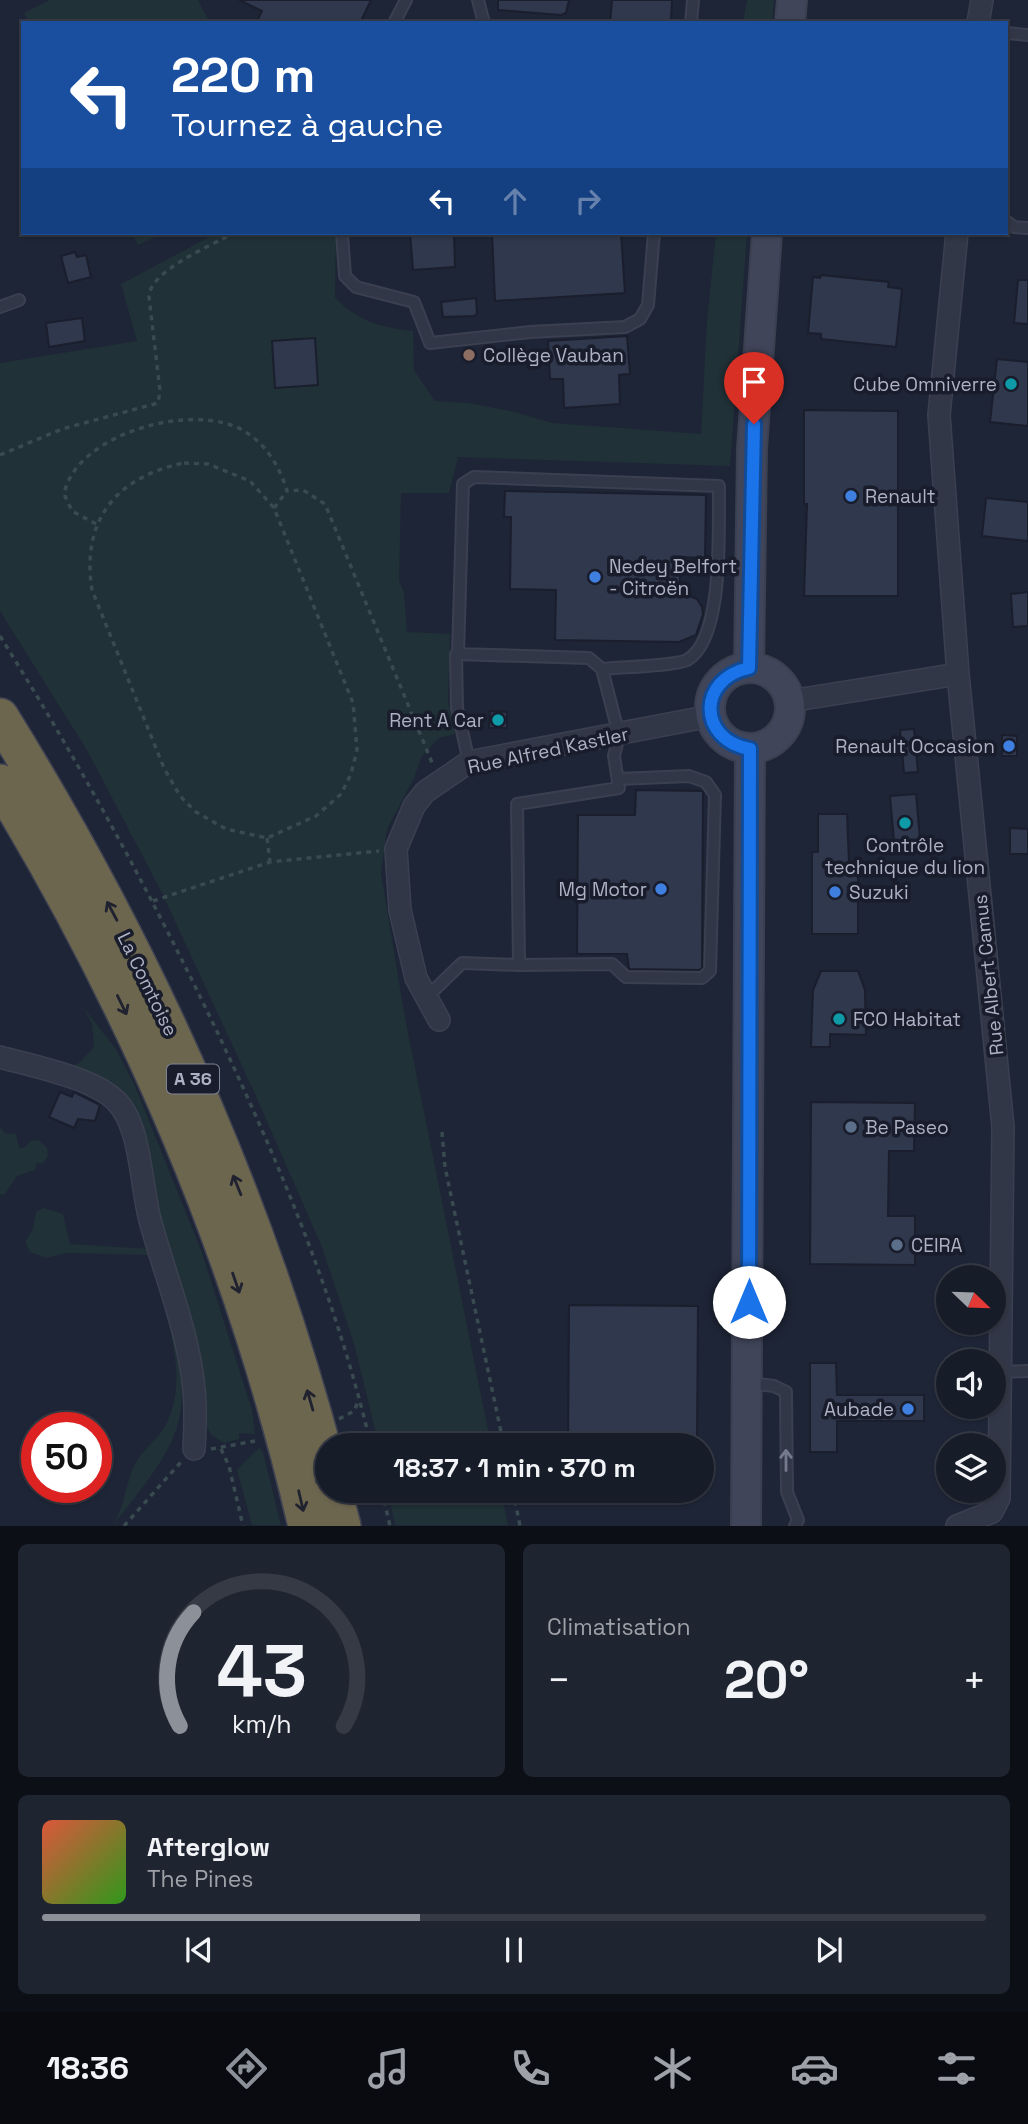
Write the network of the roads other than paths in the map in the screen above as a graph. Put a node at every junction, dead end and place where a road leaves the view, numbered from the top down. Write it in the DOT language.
graph roads {
  1 [pos="406,0"];
  2 [pos="478,0"];
  3 [pos="694,0"];
  4 [pos="792,0"];
  5 [pos="982,0"];
  6 [pos="395,21"];
  7 [pos="483,21"];
  8 [pos="691,21"];
  9 [pos="790,21"];
  10 [pos="978,21"];
  11 [pos="1008,33"];
  12 [pos="1028,35"];
  13 [pos="1008,222"];
  14 [pos="1028,228"];
  15 [pos="342,235"];
  16 [pos="654,235"];
  17 [pos="766,235"];
  18 [pos="957,235"];
  19 [pos="19,300"];
  20 [pos="0,307"];
  21 [pos="458,654"];
  22 [pos="749,668"];
  23 [pos="602,669"];
  24 [pos="958,674"];
  25 [pos="790,701"];
  26 [pos="711,716"];
  27 [pos="0,718"];
  28 [pos="619,735"];
  29 [pos="750,749"];
  30 [pos="468,762"];
  31 [pos="618,779"];
  32 [pos="0,783"];
  33 [pos="519,965"];
  34 [pos="427,998"];
  35 [pos="439,1020"];
  36 [pos="0,1057"];
  37 [pos="1000,1349"];
  38 [pos="1028,1371"];
  39 [pos="1006,1372"];
  40 [pos="748,1383"];
  41 [pos="1000,1419"];
  42 [pos="317,1433"];
  43 [pos="194,1449"];
  44 [pos="336,1503"];
  45 [pos="307,1525"];
  46 [pos="342,1525"];
  47 [pos="746,1525"];
  48 [pos="795,1525"];
  49 [pos="957,1525"];
  1 -- 6 [label="lane"];
  2 -- 7 [label="lane"];
  3 -- 8 [label="lane"];
  4 -- 9 [label="main road"];
  5 -- 10 [label="street"];
  11 -- 12 [label="lane"];
  13 -- 14 [label="lane"];
  15 -- 16 [label="lane"];
  17 -- 22 [label="main road"];
  18 -- 24 [label="street, Rue Albert Camus"];
  19 -- 20 [label="lane"];
  21 -- 23 [label="lane"];
  21 -- 23 [label="lane"];
  21 -- 30 [label="lane"];
  22 -- 25 [label="main road"];
  22 -- 26 [label="main road"];
  23 -- 28 [label="lane"];
  24 -- 25 [label="street"];
  24 -- 37 [label="street, Rue Albert Camus"];
  25 -- 29 [label="main road"];
  26 -- 28 [label="street, Rue Alfred Kastler"];
  26 -- 29 [label="main road"];
  42 -- 27 [label="highway, La Comtoise / A 36, one-way"];
  28 -- 30 [label="street, Rue Alfred Kastler"];
  28 -- 31 [label="lane"];
  29 -- 40 [label="main road"];
  30 -- 34 [label="street, Rue Alfred Kastler"];
  31 -- 33 [label="lane"];
  31 -- 33 [label="lane"];
  32 -- 45 [label="highway, La Comtoise / A 36, one-way"];
  33 -- 34 [label="lane"];
  34 -- 35 [label="street, Rue Alfred Kastler"];
  36 -- 43 [label="street"];
  38 -- 39 [label="lane"];
  40 -- 47 [label="main road"];
  48 -- 40 [label="lane, one-way"];
  41 -- 49 [label="street, Rue Albert Camus"];
  44 -- 46 [label="highway"];
}
